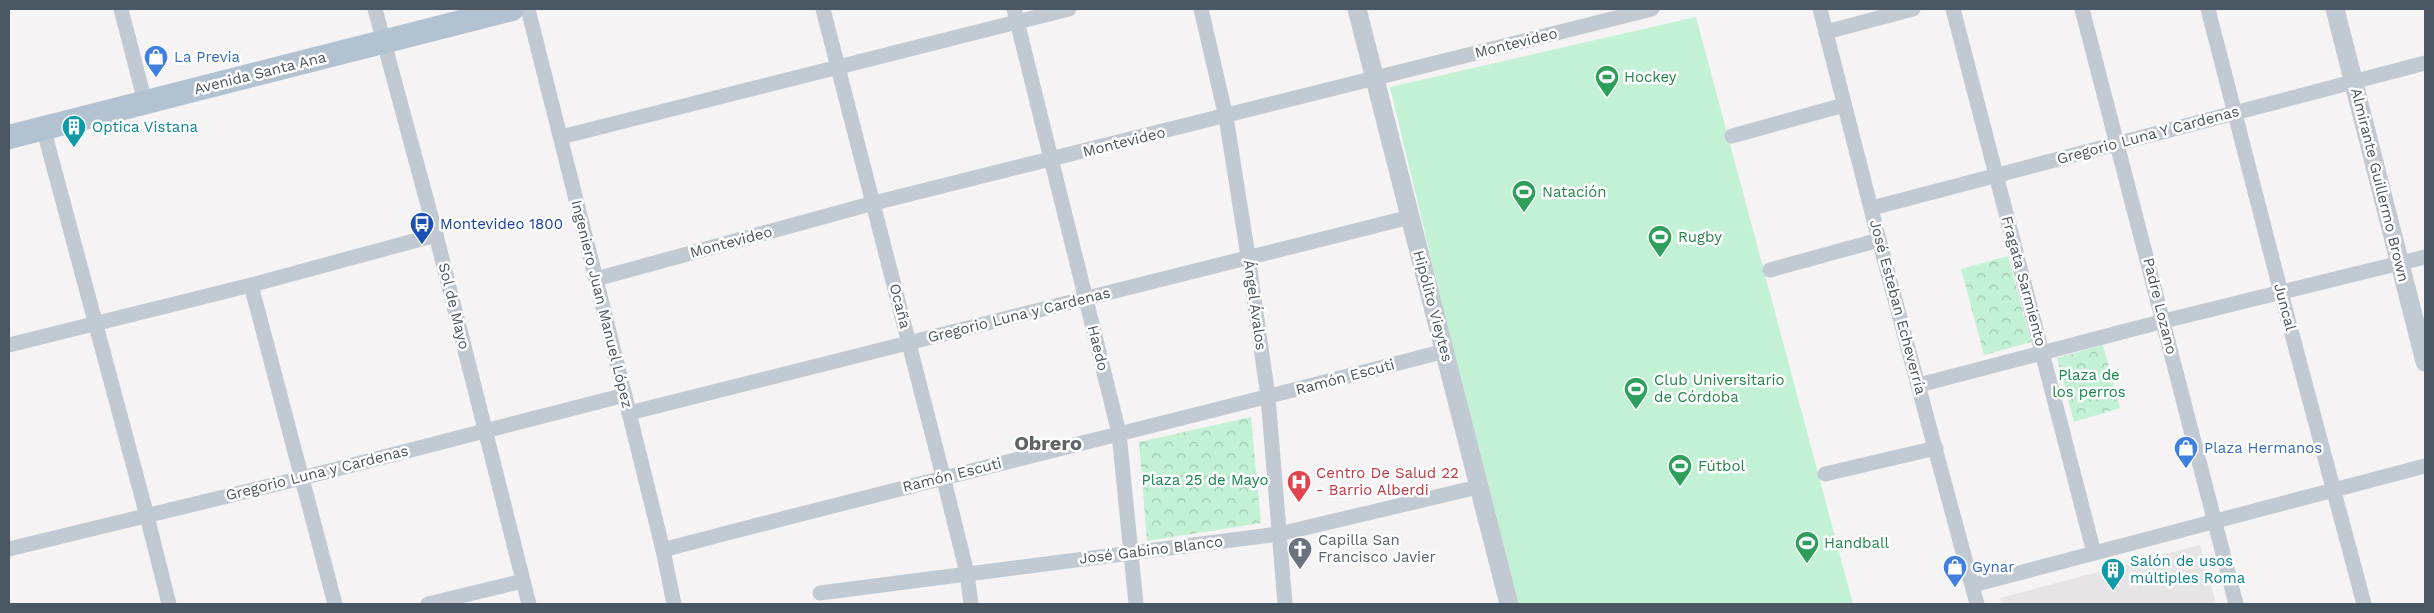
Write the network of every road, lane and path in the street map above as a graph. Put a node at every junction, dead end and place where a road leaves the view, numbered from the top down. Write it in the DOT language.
graph roads {
  1 [pos="121,9"];
  2 [pos="375,9"];
  3 [pos="512,9"];
  4 [pos="528,9"];
  5 [pos="823,9"];
  6 [pos="1069,9"];
  7 [pos="1201,9"];
  8 [pos="1358,9"];
  9 [pos="1652,9"];
  10 [pos="1820,9"];
  11 [pos="1913,9"];
  12 [pos="1952,9"];
  13 [pos="2082,9"];
  14 [pos="2208,9"];
  15 [pos="2335,9"];
  16 [pos="1016,15"];
  17 [pos="1826,32"];
  18 [pos="384,42"];
  19 [pos="2425,63"];
  20 [pos="838,67"];
  21 [pos="1375,78"];
  22 [pos="2354,83"];
  23 [pos="145,102"];
  24 [pos="1844,105"];
  25 [pos="2235,112"];
  26 [pos="1226,117"];
  27 [pos="43,127"];
  28 [pos="9,136"];
  29 [pos="561,136"];
  30 [pos="1732,136"];
  31 [pos="2118,142"];
  32 [pos="1051,160"];
  33 [pos="1996,175"];
  34 [pos="874,204"];
  35 [pos="1872,208"];
  36 [pos="1410,217"];
  37 [pos="436,235"];
  38 [pos="1879,240"];
  39 [pos="1248,256"];
  40 [pos="2425,257"];
  41 [pos="2400,264"];
  42 [pos="1770,270"];
  43 [pos="596,278"];
  44 [pos="251,285"];
  45 [pos="2281,293"];
  46 [pos="1086,298"];
  47 [pos="2164,322"];
  48 [pos="96,323"];
  49 [pos="909,343"];
  50 [pos="9,345"];
  51 [pos="1445,351"];
  52 [pos="2043,352"];
  53 [pos="2425,362"];
  54 [pos="1919,385"];
  55 [pos="625,395"];
  56 [pos="1268,397"];
  57 [pos="629,413"];
  58 [pos="486,430"];
  59 [pos="1119,433"];
  60 [pos="1936,448"];
  61 [pos="2425,466"];
  62 [pos="1826,474"];
  63 [pos="943,476"];
  64 [pos="302,478"];
  65 [pos="1478,487"];
  66 [pos="2335,490"];
  67 [pos="147,516"];
  68 [pos="2215,521"];
  69 [pos="1279,534"];
  70 [pos="9,549"];
  71 [pos="663,550"];
  72 [pos="1131,552"];
  73 [pos="2094,553"];
  74 [pos="967,574"];
  75 [pos="523,580"];
  76 [pos="1973,585"];
  77 [pos="820,593"];
  78 [pos="674,602"];
  79 [pos="169,604"];
  80 [pos="335,604"];
  81 [pos="428,604"];
  82 [pos="529,604"];
  83 [pos="970,604"];
  84 [pos="1136,604"];
  85 [pos="1285,604"];
  86 [pos="1509,604"];
  87 [pos="1978,604"];
  88 [pos="2236,604"];
  89 [pos="2364,604"];
  1 -- 23 [label="street"];
  2 -- 18 [label="street, Sol de Mayo"];
  3 -- 18 [label="main road, Avenida Santa Ana"];
  4 -- 29 [label="street, Ingeniero Juan Manuel López"];
  5 -- 20 [label="street, Ocaña"];
  6 -- 16 [label="street"];
  7 -- 26 [label="street, Ángel Ávalos"];
  8 -- 21 [label="street, Hipólito Vieytes"];
  9 -- 21 [label="street, Montevideo"];
  10 -- 17 [label="street, José Esteban Echeverría"];
  11 -- 17 [label="street"];
  12 -- 33 [label="street, Fragata Sarmiento"];
  13 -- 31 [label="street, Padre Lozano"];
  14 -- 25 [label="street, Juncal"];
  15 -- 22 [label="street, Almirante Guillermo Brown"];
  16 -- 20 [label="street"];
  16 -- 32 [label="street, Haedo"];
  17 -- 24 [label="street, José Esteban Echeverría"];
  18 -- 23 [label="main road, Avenida Santa Ana"];
  18 -- 37 [label="street, Sol de Mayo"];
  19 -- 22 [label="street, Gregorio Luna Y Cardenas"];
  20 -- 29 [label="street"];
  20 -- 34 [label="street, Ocaña"];
  21 -- 26 [label="street, Montevideo"];
  21 -- 36 [label="street, Hipólito Vieytes"];
  22 -- 25 [label="street, Gregorio Luna Y Cardenas"];
  22 -- 41 [label="street, Almirante Guillermo Brown"];
  23 -- 27 [label="main road, Avenida Santa Ana"];
  24 -- 30 [label="street"];
  24 -- 35 [label="street, José Esteban Echeverría"];
  25 -- 31 [label="street, Gregorio Luna Y Cardenas"];
  25 -- 45 [label="street, Juncal"];
  26 -- 32 [label="street, Montevideo"];
  26 -- 39 [label="street, Ángel Ávalos"];
  27 -- 28 [label="main road, Avenida Santa Ana"];
  27 -- 48 [label="street"];
  29 -- 43 [label="street, Ingeniero Juan Manuel López"];
  31 -- 33 [label="street, Gregorio Luna Y Cardenas"];
  31 -- 47 [label="street, Padre Lozano"];
  32 -- 34 [label="street, Montevideo"];
  32 -- 46 [label="street, Haedo"];
  33 -- 35 [label="street, Gregorio Luna Y Cardenas"];
  33 -- 52 [label="street, Fragata Sarmiento"];
  34 -- 43 [label="street, Montevideo"];
  34 -- 49 [label="street, Ocaña"];
  35 -- 38 [label="street, José Esteban Echeverría"];
  36 -- 39 [label="street, Gregorio Luna y Cardenas"];
  36 -- 51 [label="street, Hipólito Vieytes"];
  37 -- 44 [label="street"];
  37 -- 58 [label="street, Sol de Mayo"];
  38 -- 42 [label="street"];
  38 -- 54 [label="street, José Esteban Echeverría"];
  39 -- 46 [label="street, Gregorio Luna y Cardenas"];
  39 -- 56 [label="street, Ángel Ávalos"];
  40 -- 41 [label="street"];
  41 -- 45 [label="street"];
  41 -- 53 [label="street, Almirante Guillermo Brown"];
  43 -- 55 [label="street, Ingeniero Juan Manuel López"];
  44 -- 48 [label="street"];
  44 -- 64 [label="street"];
  45 -- 47 [label="street"];
  45 -- 66 [label="street, Juncal"];
  46 -- 49 [label="street, Gregorio Luna y Cardenas"];
  46 -- 59 [label="street, Haedo"];
  47 -- 52 [label="street"];
  47 -- 68 [label="street, Padre Lozano"];
  48 -- 50 [label="street"];
  48 -- 67 [label="street"];
  49 -- 57 [label="street, Gregorio Luna y Cardenas"];
  49 -- 63 [label="street, Ocaña"];
  51 -- 56 [label="street, Ramón Escuti"];
  51 -- 65 [label="street, Hipólito Vieytes"];
  52 -- 54 [label="street"];
  52 -- 73 [label="street, Fragata Sarmiento"];
  54 -- 60 [label="street, José Esteban Echeverría"];
  55 -- 57 [label="street, Ingeniero Juan Manuel López"];
  55 -- 58 [label="street, Gregorio Luna y Cardenas"];
  56 -- 59 [label="street, Ramón Escuti"];
  56 -- 69 [label="street, Ángel Ávalos"];
  57 -- 71 [label="street, Ingeniero Juan Manuel López"];
  58 -- 64 [label="street, Gregorio Luna y Cardenas"];
  58 -- 75 [label="street, Sol de Mayo"];
  59 -- 63 [label="street, Ramón Escuti"];
  59 -- 72 [label="street, Haedo"];
  60 -- 62 [label="street"];
  60 -- 76 [label="street, José Esteban Echeverría"];
  61 -- 66 [label="street"];
  63 -- 71 [label="street, Ramón Escuti"];
  63 -- 74 [label="street, Ocaña"];
  64 -- 67 [label="street, Gregorio Luna y Cardenas"];
  64 -- 80 [label="street"];
  65 -- 69 [label="street, José Gabino Blanco"];
  65 -- 86 [label="street, Hipólito Vieytes"];
  66 -- 68 [label="street"];
  66 -- 89 [label="street, Juncal"];
  67 -- 70 [label="street, Gregorio Luna y Cardenas"];
  67 -- 79 [label="street"];
  68 -- 73 [label="street"];
  68 -- 88 [label="street, Padre Lozano"];
  69 -- 72 [label="street, José Gabino Blanco"];
  69 -- 85 [label="street, Ángel Ávalos"];
  71 -- 78 [label="street, Ingeniero Juan Manuel López"];
  72 -- 74 [label="street, José Gabino Blanco"];
  72 -- 84 [label="street, Haedo"];
  73 -- 76 [label="street"];
  74 -- 77 [label="street, José Gabino Blanco"];
  74 -- 83 [label="street, Ocaña"];
  75 -- 81 [label="street"];
  75 -- 82 [label="street, Sol de Mayo"];
  76 -- 87 [label="street, José Esteban Echeverría"];
}
